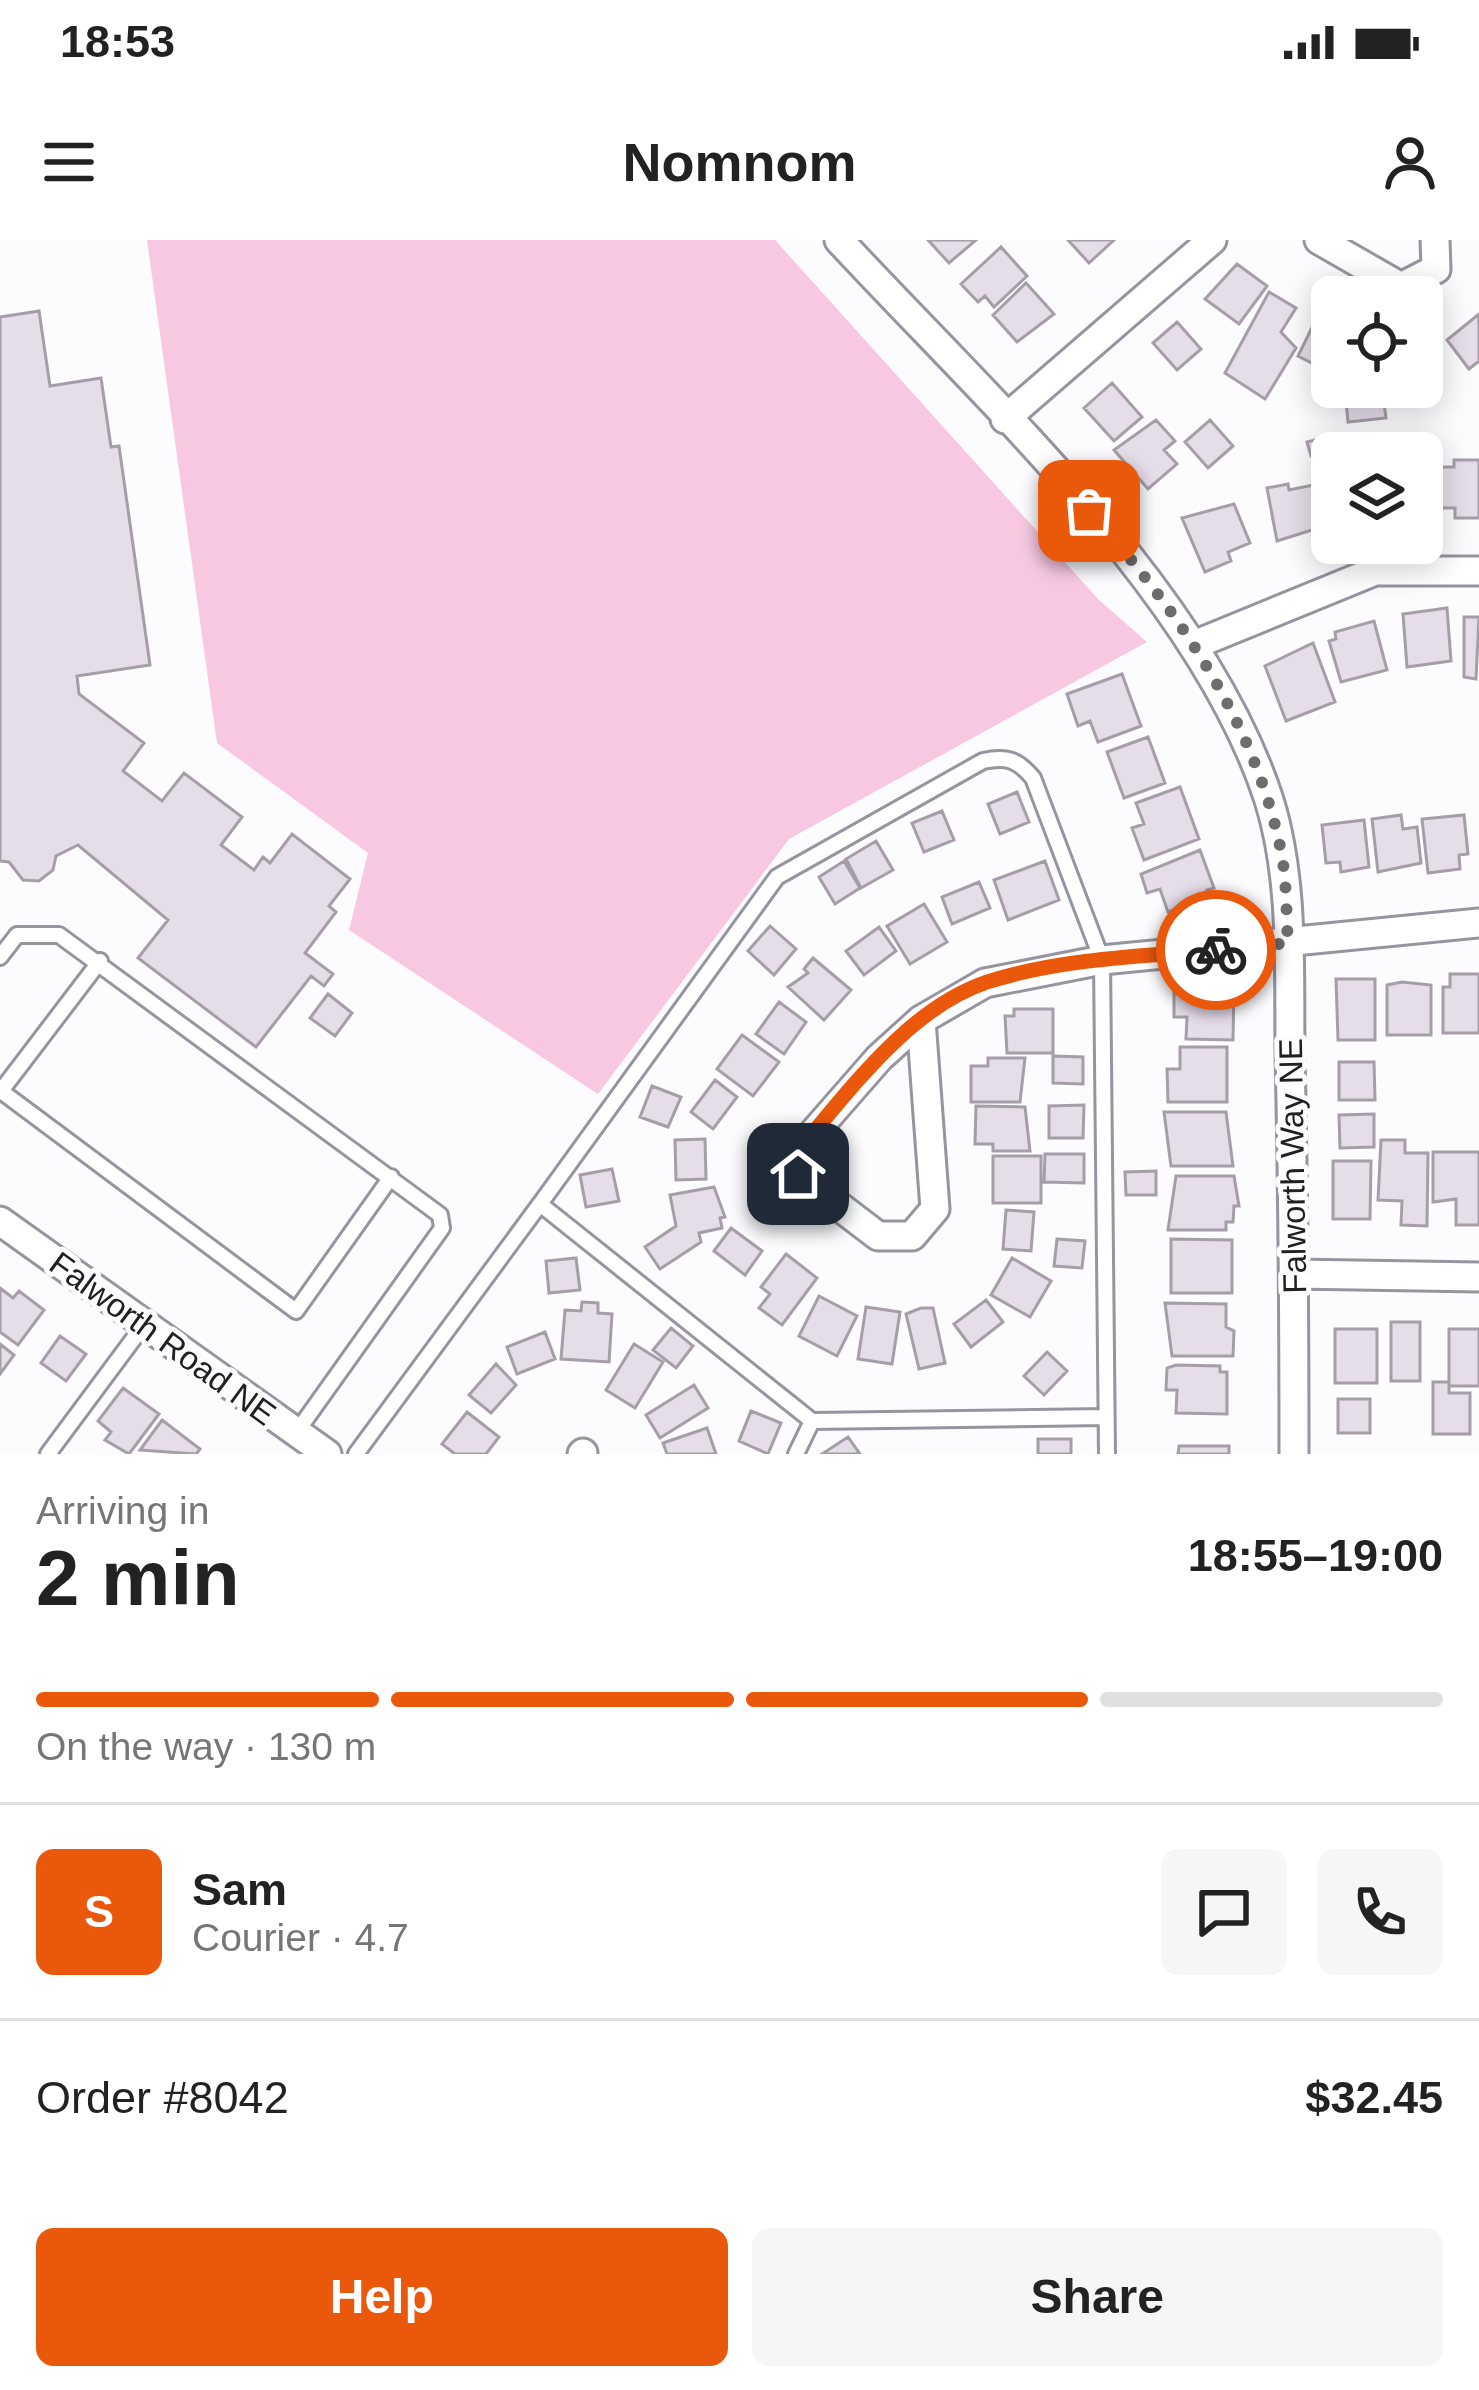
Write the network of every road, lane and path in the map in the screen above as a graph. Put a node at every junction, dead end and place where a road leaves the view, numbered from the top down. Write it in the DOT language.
graph roads {
  1 [pos="839,240"];
  2 [pos="1212,240"];
  3 [pos="1319,240"];
  4 [pos="1435,240"];
  5 [pos="1005,419"];
  6 [pos="1479,571"];
  7 [pos="1194,645"];
  8 [pos="1479,923"];
  9 [pos="1288,943"];
  10 [pos="0,957"];
  11 [pos="1102,960"];
  12 [pos="100,962"];
  13 [pos="921,1020"];
  14 [pos="391,1177"];
  15 [pos="540,1204"];
  16 [pos="0,1221"];
  17 [pos="1294,1274"];
  18 [pos="1479,1276"];
  19 [pos="143,1326"];
  20 [pos="1105,1417"];
  21 [pos="812,1421"];
  22 [pos="296,1433"];
  23 [pos="48,1454"];
  24 [pos="327,1454"];
  25 [pos="356,1454"];
  26 [pos="796,1454"];
  27 [pos="1107,1454"];
  28 [pos="1294,1454"];
  1 -- 5 [label="street, Falworth Way NE"];
  2 -- 5 [label="street"];
  3 -- 4 [label="street"];
  5 -- 7 [label="street, Falworth Way NE"];
  6 -- 7 [label="street"];
  7 -- 9 [label="street, Falworth Way NE"];
  8 -- 9 [label="street"];
  9 -- 11 [label="street"];
  9 -- 17 [label="street, Falworth Way NE"];
  10 -- 12 [label="lane"];
  11 -- 13 [label="street"];
  11 -- 15 [label="lane"];
  11 -- 20 [label="lane"];
  12 -- 14 [label="lane"];
  12 -- 14 [label="lane"];
  13 -- 13 [label="street"];
  14 -- 22 [label="lane"];
  15 -- 21 [label="lane"];
  15 -- 25 [label="lane"];
  16 -- 19 [label="street, Falworth Road NE"];
  17 -- 18 [label="street"];
  17 -- 28 [label="street, Falworth Way NE"];
  19 -- 22 [label="street, Falworth Road NE"];
  19 -- 23 [label="lane"];
  20 -- 21 [label="lane"];
  20 -- 27 [label="lane"];
  21 -- 26 [label="lane"];
  22 -- 24 [label="street, Falworth Road NE"];
}
